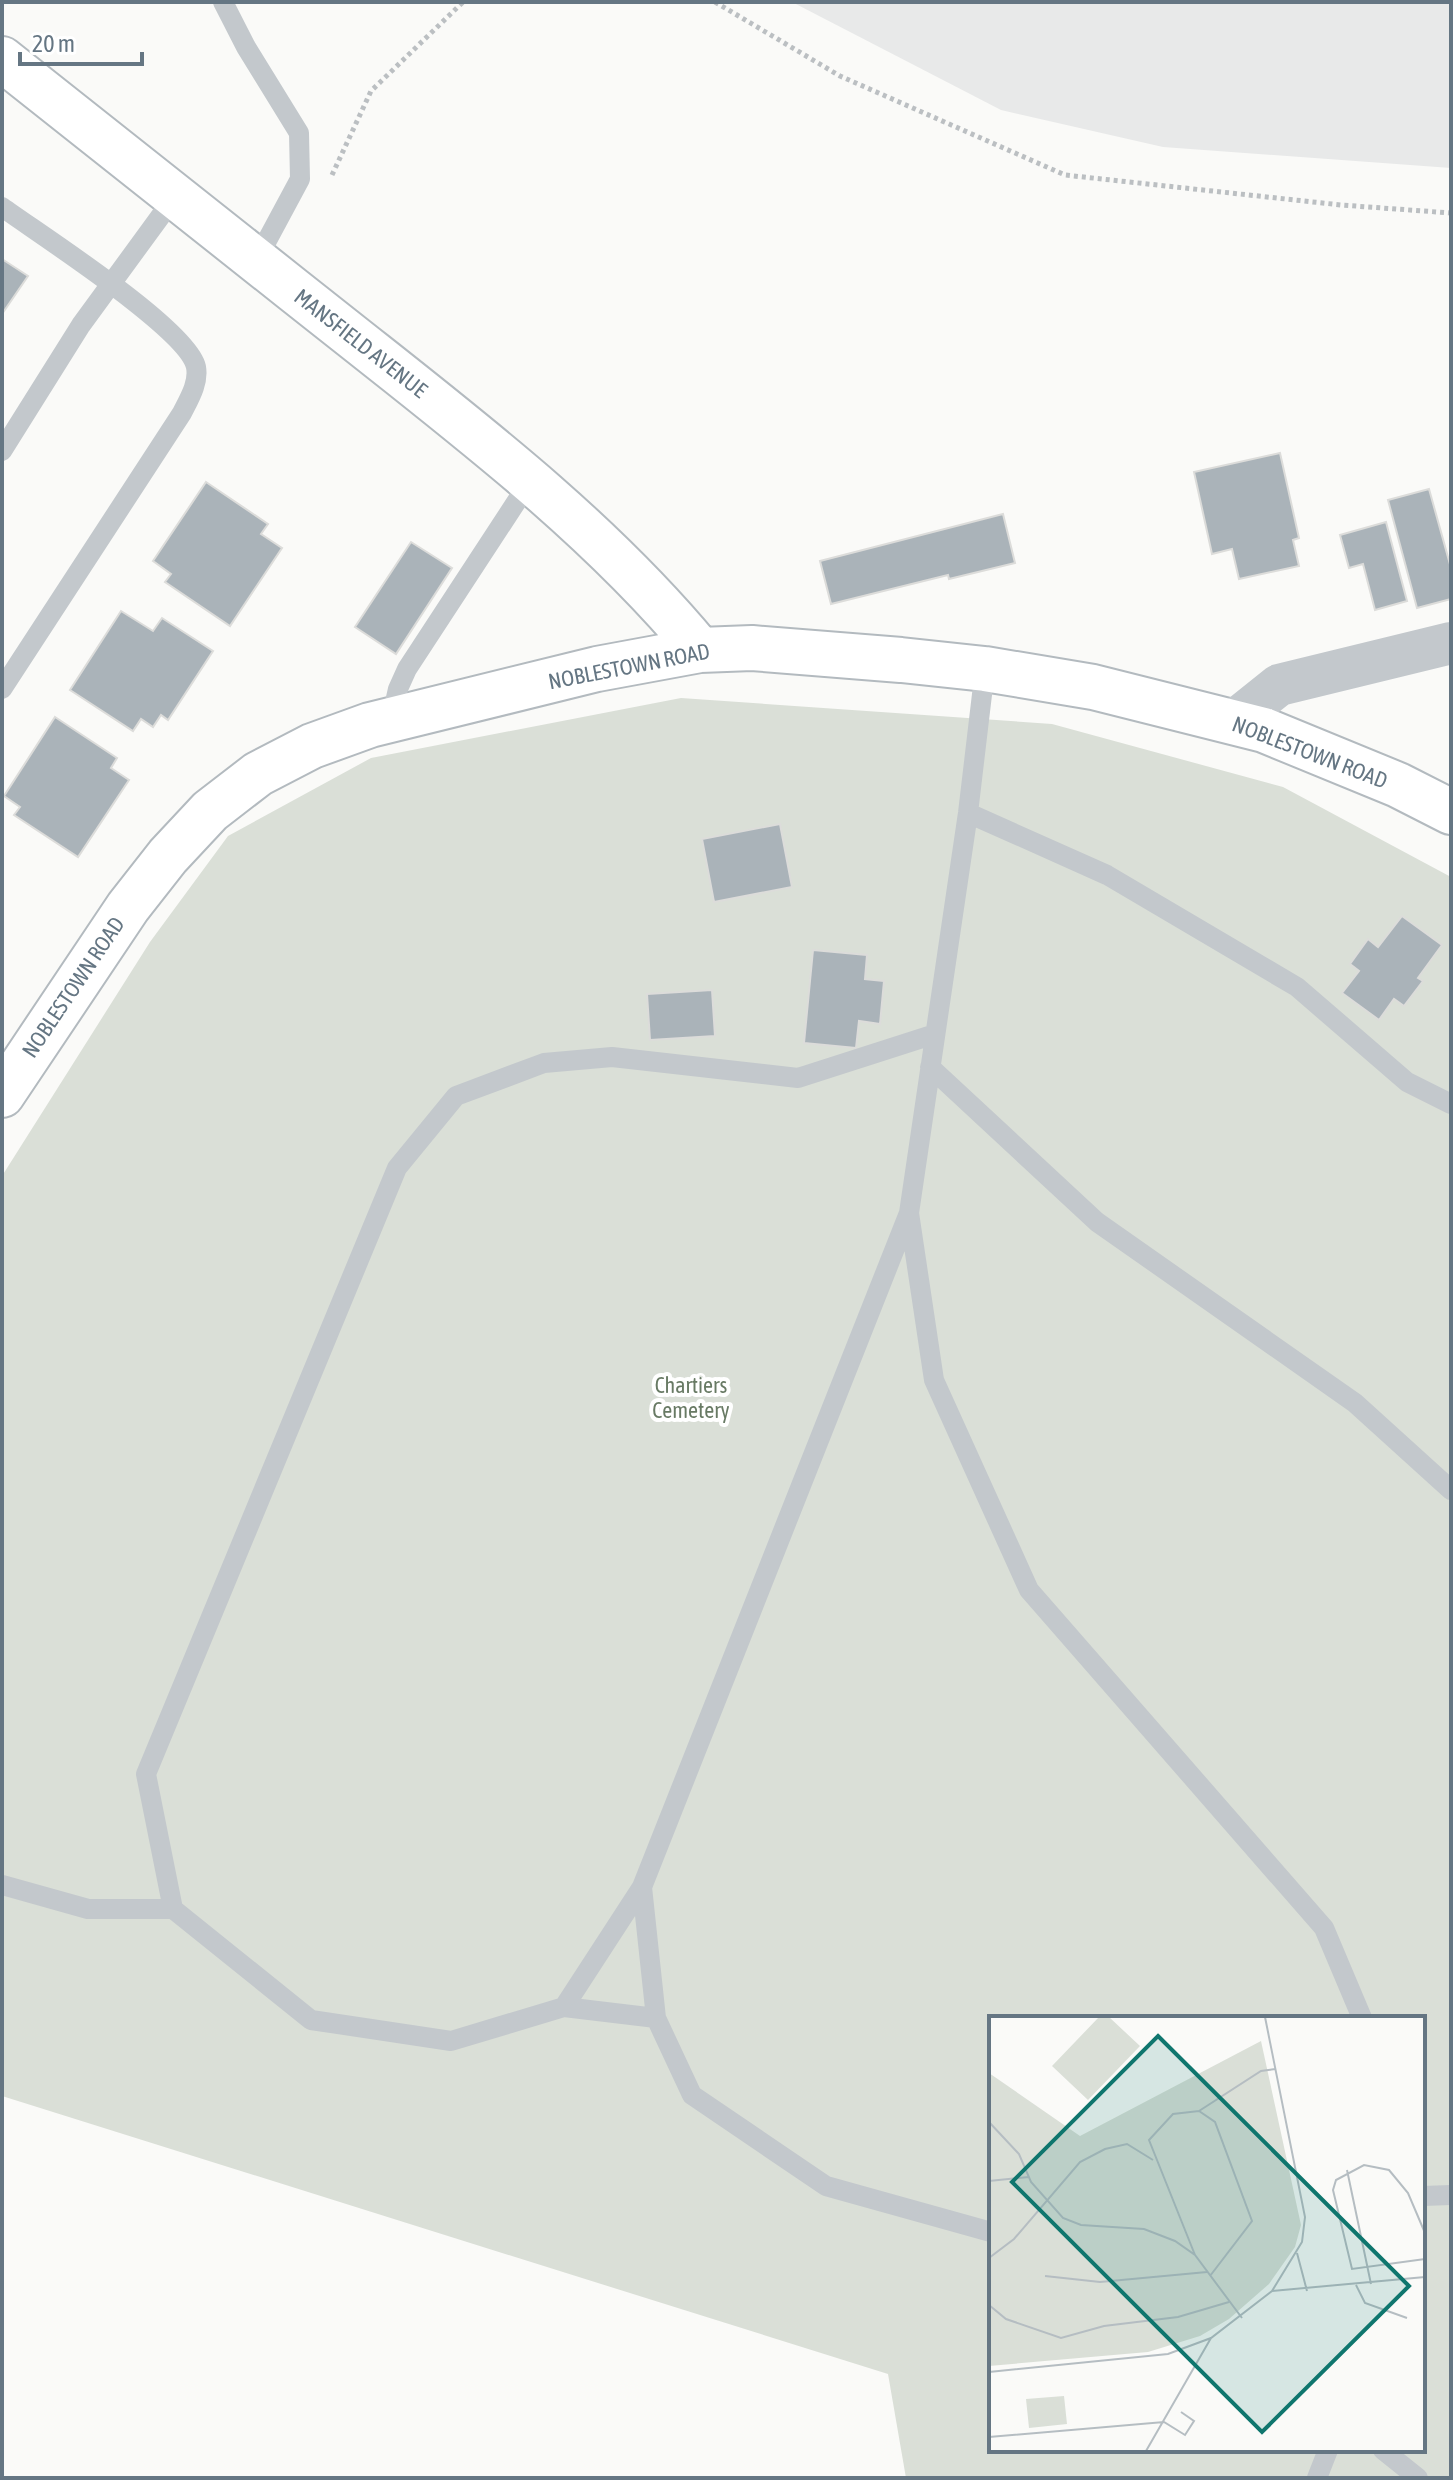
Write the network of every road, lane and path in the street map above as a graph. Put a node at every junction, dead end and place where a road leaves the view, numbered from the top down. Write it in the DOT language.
graph roads {
  1 [pos="223,2"];
  2 [pos="463,2"];
  3 [pos="715,2"];
  4 [pos="2,59"];
  5 [pos="325,189"];
  6 [pos="176,195"];
  7 [pos="2,207"];
  8 [pos="1451,213"];
  9 [pos="256,261"];
  10 [pos="111,285"];
  11 [pos="2,451"];
  12 [pos="530,481"];
  13 [pos="1451,643"];
  14 [pos="700,650"];
  15 [pos="985,669"];
  16 [pos="2,689"];
  17 [pos="391,720"];
  18 [pos="1234,721"];
  19 [pos="1451,812"];
  20 [pos="968,813"];
  21 [pos="935,1034"];
  22 [pos="930,1067"];
  23 [pos="2,1095"];
  24 [pos="1451,1104"];
  25 [pos="909,1213"];
  26 [pos="1451,1490"];
  27 [pos="2,1885"];
  28 [pos="642,1887"];
  29 [pos="173,1909"];
  30 [pos="564,2007"];
  31 [pos="1361,2016"];
  32 [pos="656,2018"];
  33 [pos="1451,2195"];
  34 [pos="1425,2196"];
  35 [pos="989,2231"];
  36 [pos="1327,2452"];
  37 [pos="1386,2452"];
  38 [pos="1317,2478"];
  39 [pos="1418,2478"];
  1 -- 9 [label="lane"];
  2 -- 5 [label="path"];
  3 -- 8 [label="path"];
  4 -- 6 [label="main road, MANSFIELD AVENUE"];
  6 -- 9 [label="main road, MANSFIELD AVENUE"];
  6 -- 10 [label="lane"];
  7 -- 10 [label="lane"];
  9 -- 12 [label="main road, MANSFIELD AVENUE"];
  10 -- 11 [label="lane"];
  10 -- 16 [label="lane"];
  12 -- 14 [label="main road, MANSFIELD AVENUE"];
  12 -- 17 [label="lane"];
  13 -- 18 [label="street"];
  14 -- 15 [label="main road, NOBLESTOWN ROAD"];
  14 -- 17 [label="main road, NOBLESTOWN ROAD"];
  15 -- 18 [label="main road, NOBLESTOWN ROAD"];
  15 -- 20 [label="lane"];
  17 -- 23 [label="main road, NOBLESTOWN ROAD"];
  18 -- 19 [label="main road, NOBLESTOWN ROAD"];
  20 -- 21 [label="lane"];
  20 -- 24 [label="lane"];
  21 -- 22 [label="lane"];
  21 -- 29 [label="lane"];
  22 -- 25 [label="lane"];
  22 -- 26 [label="lane"];
  25 -- 28 [label="lane"];
  25 -- 31 [label="lane"];
  27 -- 29 [label="lane"];
  28 -- 30 [label="lane"];
  28 -- 32 [label="lane"];
  29 -- 30 [label="lane"];
  30 -- 32 [label="lane"];
  32 -- 35 [label="lane"];
  33 -- 34 [label="lane"];
  36 -- 38 [label="lane"];
  37 -- 39 [label="lane"];
}
